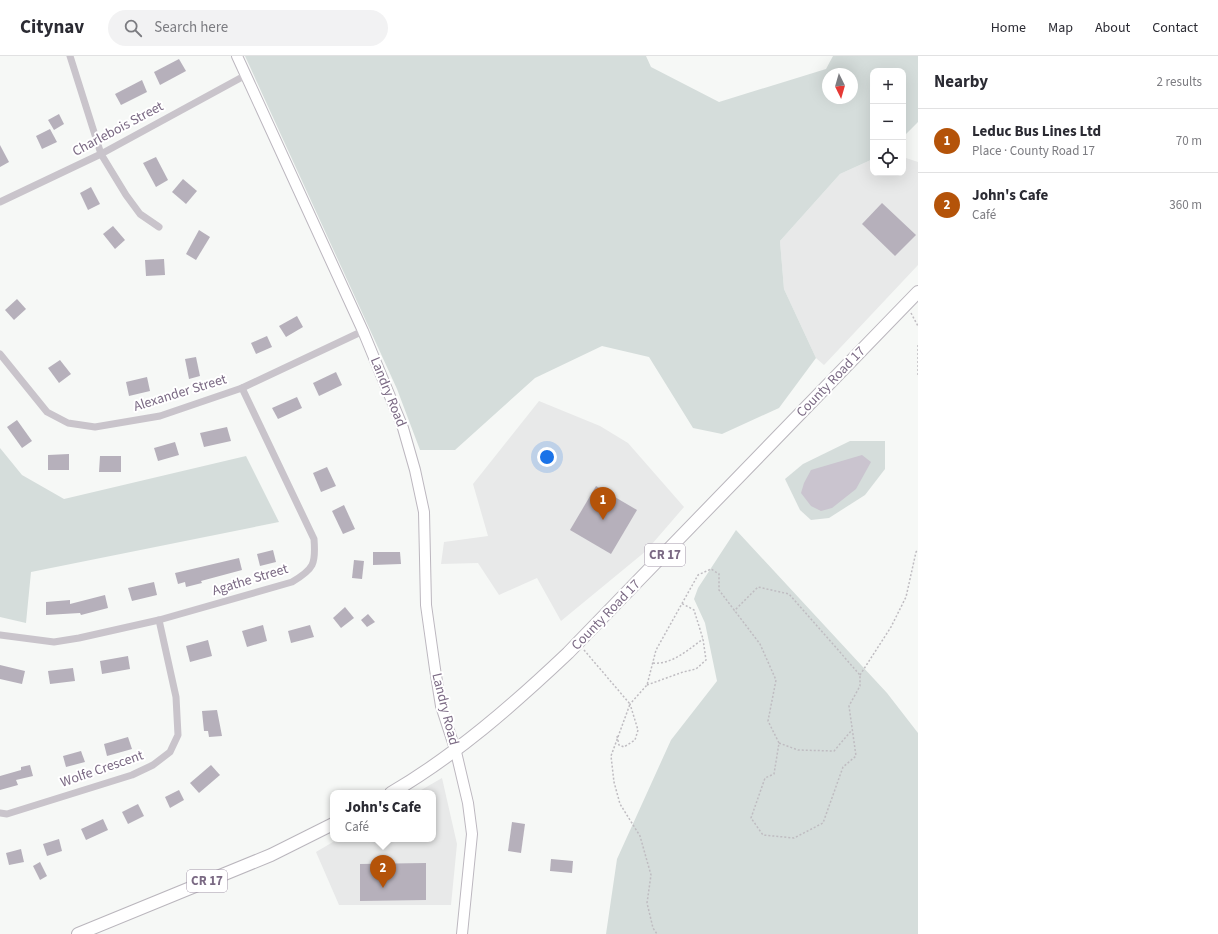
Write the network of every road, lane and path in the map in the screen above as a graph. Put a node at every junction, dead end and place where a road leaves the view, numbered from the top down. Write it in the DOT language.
graph roads {
  1 [pos="70,56"];
  2 [pos="237,56"];
  3 [pos="246,75"];
  4 [pos="101,154"];
  5 [pos="0,202"];
  6 [pos="159,227"];
  7 [pos="918,292"];
  8 [pos="906,305"];
  9 [pos="918,326"];
  10 [pos="363,331"];
  11 [pos="918,345"];
  12 [pos="0,354"];
  13 [pos="918,375"];
  14 [pos="242,388"];
  15 [pos="918,550"];
  16 [pos="681,603"];
  17 [pos="734,611"];
  18 [pos="158,620"];
  19 [pos="0,635"];
  20 [pos="704,639"];
  21 [pos="578,644"];
  22 [pos="653,663"];
  23 [pos="860,675"];
  24 [pos="647,685"];
  25 [pos="630,704"];
  26 [pos="851,730"];
  27 [pos="617,736"];
  28 [pos="779,743"];
  29 [pos="456,752"];
  30 [pos="395,790"];
  31 [pos="0,813"];
  32 [pos="330,826"];
  33 [pos="78,934"];
  34 [pos="462,934"];
  35 [pos="657,934"];
  1 -- 4 [label="street"];
  2 -- 3 [label="main road, Landry Road"];
  3 -- 4 [label="street, Charlebois Street"];
  3 -- 10 [label="main road, Landry Road"];
  4 -- 5 [label="street, Charlebois Street"];
  4 -- 6 [label="street"];
  7 -- 8 [label="main road, County Road 17 / CR 17"];
  8 -- 9 [label="path"];
  8 -- 21 [label="main road, County Road 17 / CR 17"];
  10 -- 14 [label="street, Alexander Street"];
  10 -- 29 [label="main road, Landry Road"];
  11 -- 13 [label="path"];
  12 -- 14 [label="street, Alexander Street"];
  14 -- 18 [label="street, Agathe Street"];
  15 -- 23 [label="path"];
  16 -- 17 [label="path"];
  16 -- 20 [label="path"];
  16 -- 22 [label="path"];
  17 -- 23 [label="path"];
  17 -- 28 [label="path"];
  18 -- 19 [label="street, Agathe Street"];
  18 -- 31 [label="street, Wolfe Crescent"];
  20 -- 22 [label="path"];
  20 -- 24 [label="path"];
  21 -- 25 [label="path"];
  21 -- 29 [label="main road, County Road 17 / CR 17"];
  22 -- 24 [label="path"];
  23 -- 26 [label="path"];
  24 -- 25 [label="path"];
  25 -- 27 [label="path"];
  25 -- 27 [label="path"];
  26 -- 28 [label="path"];
  26 -- 28 [label="path"];
  27 -- 35 [label="path"];
  29 -- 30 [label="main road, County Road 17 / CR 17"];
  29 -- 34 [label="main road, Landry Road"];
  32 -- 33 [label="main road, CR 17"];
}
